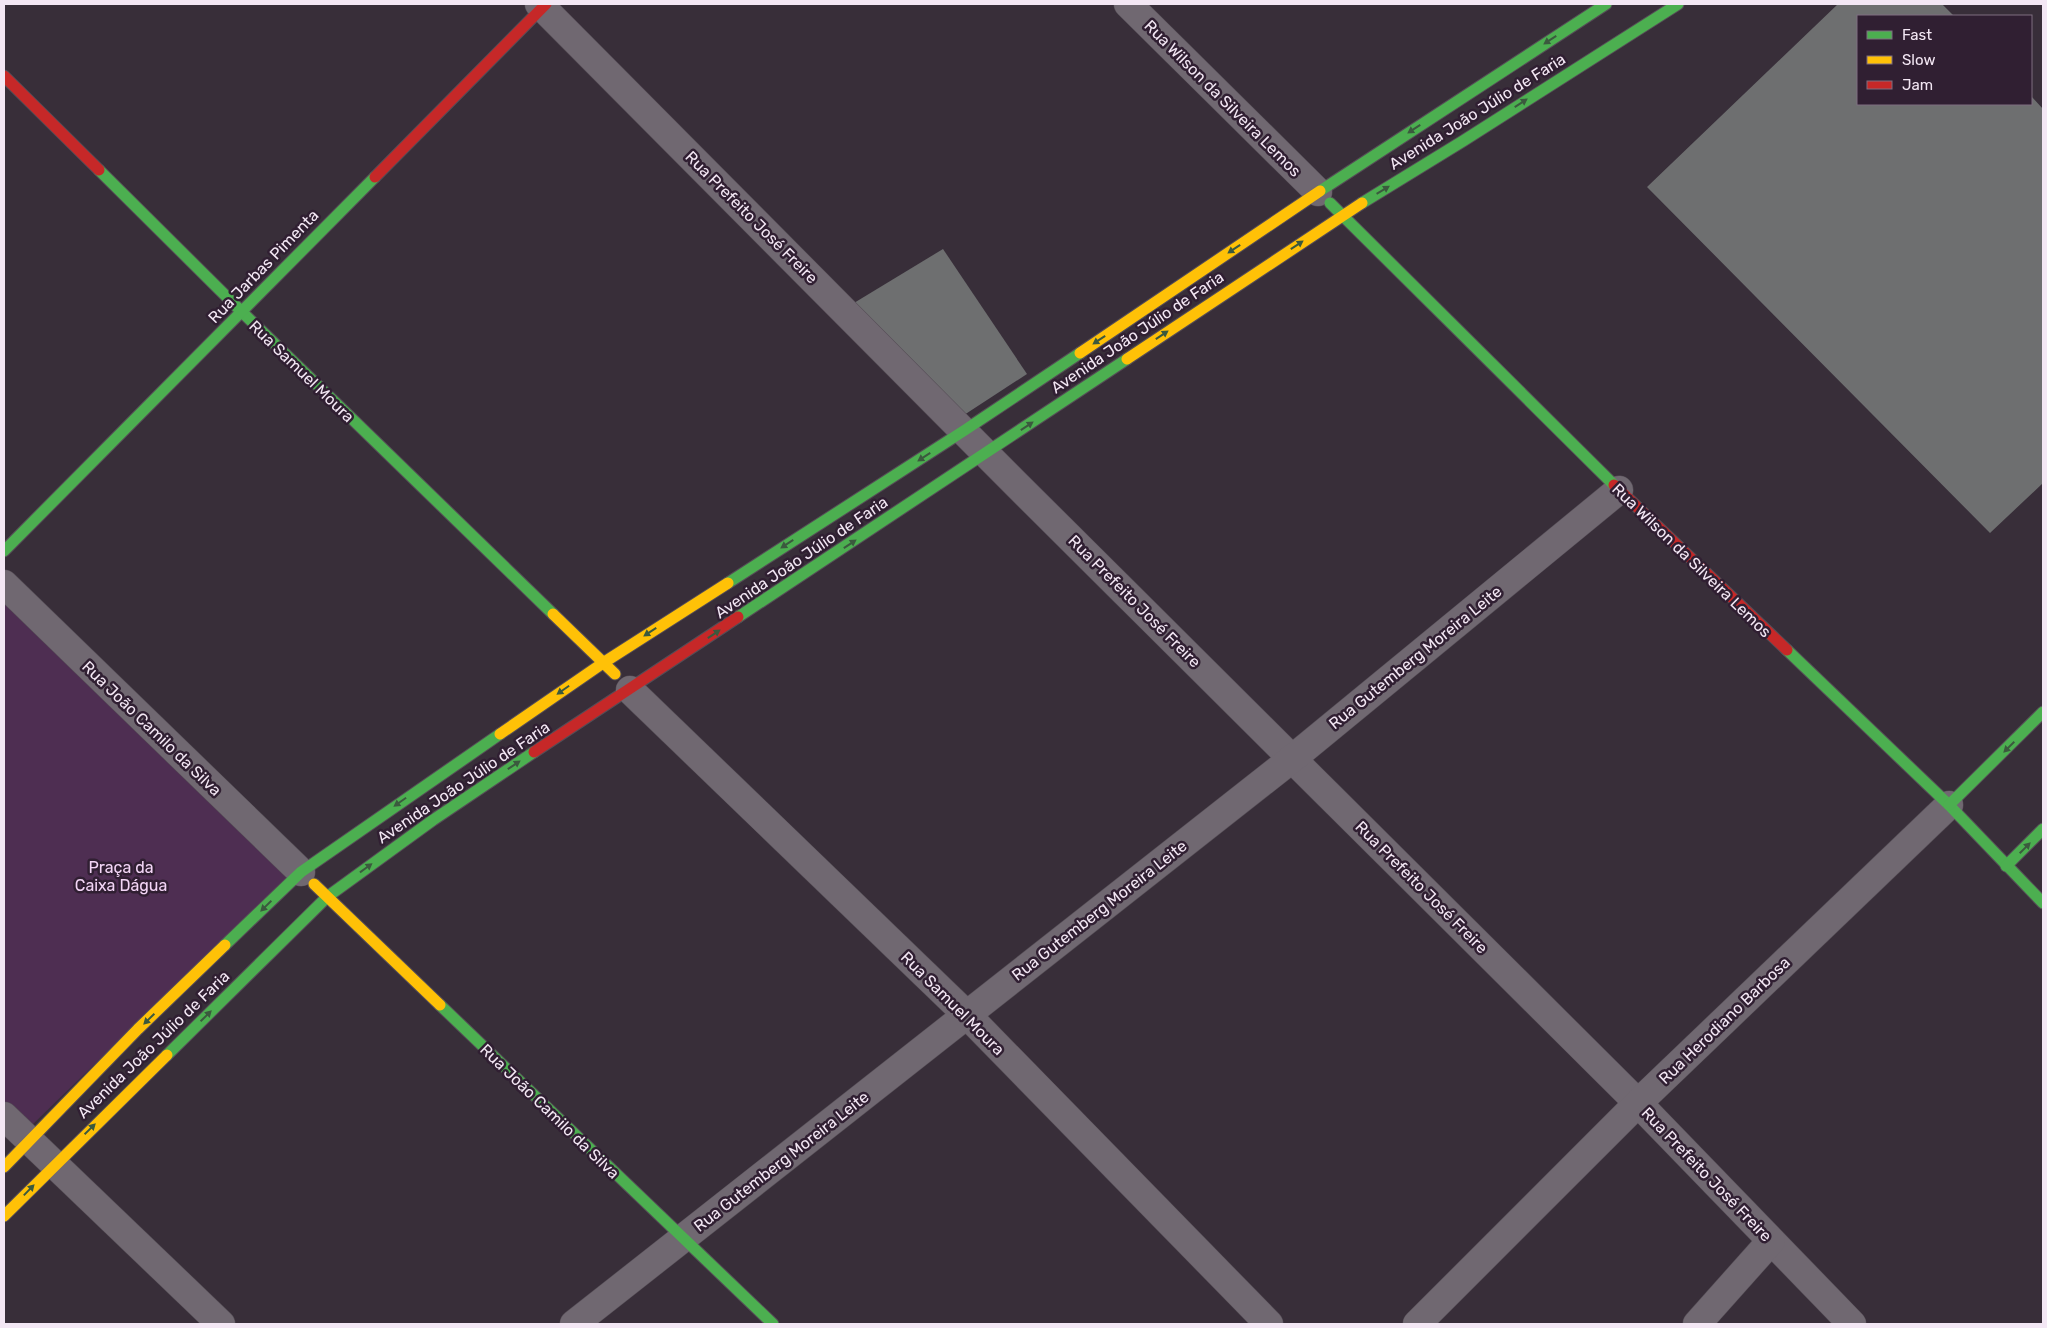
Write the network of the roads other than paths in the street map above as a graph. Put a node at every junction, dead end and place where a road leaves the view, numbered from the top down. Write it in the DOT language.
graph roads {
  1 [pos="1128,4"];
  2 [pos="1581,4"];
  3 [pos="1606,4"];
  4 [pos="1678,4"];
  5 [pos="543,5"];
  6 [pos="1594,17"];
  7 [pos="4,76"];
  8 [pos="1318,192"];
  9 [pos="1342,215"];
  10 [pos="242,312"];
  11 [pos="965,430"];
  12 [pos="987,453"];
  13 [pos="1619,490"];
  14 [pos="4,551"];
  15 [pos="4,584"];
  16 [pos="603,663"];
  17 [pos="630,690"];
  18 [pos="2043,712"];
  19 [pos="1293,758"];
  20 [pos="1949,805"];
  21 [pos="2043,829"];
  22 [pos="2006,866"];
  23 [pos="301,872"];
  24 [pos="327,897"];
  25 [pos="2043,902"];
  26 [pos="966,1015"];
  27 [pos="1638,1104"];
  28 [pos="4,1116"];
  29 [pos="30,1140"];
  30 [pos="55,1163"];
  31 [pos="4,1167"];
  32 [pos="4,1216"];
  33 [pos="683,1238"];
  34 [pos="1771,1241"];
  35 [pos="221,1324"];
  36 [pos="574,1324"];
  37 [pos="773,1324"];
  38 [pos="1269,1324"];
  39 [pos="1417,1324"];
  40 [pos="1697,1324"];
  41 [pos="1852,1324"];
  1 -- 8 [label="street, Rua Wilson da Silveira Lemos"];
  2 -- 6 [label="main road"];
  3 -- 6 [label="main road, Avenida João Júlio de Faria"];
  9 -- 4 [label="main road, Avenida João Júlio de Faria, one-way"];
  5 -- 10 [label="main road, Rua Jarbas Pimenta"];
  5 -- 11 [label="street, Rua Prefeito José Freire"];
  6 -- 8 [label="main road, Avenida João Júlio de Faria, one-way"];
  7 -- 10 [label="main road, Rua Samuel Moura"];
  8 -- 9 [label="main road, Rua Wilson da Silveira Lemos"];
  8 -- 11 [label="main road, Avenida João Júlio de Faria, one-way"];
  12 -- 9 [label="main road, Avenida João Júlio de Faria, one-way"];
  9 -- 13 [label="main road, Rua Wilson da Silveira Lemos"];
  10 -- 14 [label="main road, Rua Jarbas Pimenta"];
  10 -- 16 [label="main road, Rua Samuel Moura"];
  11 -- 12 [label="street, Rua Prefeito José Freire"];
  11 -- 16 [label="main road, Avenida João Júlio de Faria, one-way"];
  17 -- 12 [label="main road, Avenida João Júlio de Faria, one-way"];
  12 -- 19 [label="street, Rua Prefeito José Freire"];
  13 -- 19 [label="street, Rua Gutemberg Moreira Leite"];
  13 -- 20 [label="main road, Rua Wilson da Silveira Lemos"];
  15 -- 23 [label="street, Rua João Camilo da Silva"];
  16 -- 17 [label="main road, Rua Samuel Moura"];
  16 -- 23 [label="main road, Avenida João Júlio de Faria, one-way"];
  24 -- 17 [label="main road, Avenida João Júlio de Faria, one-way"];
  17 -- 26 [label="street, Rua Samuel Moura"];
  18 -- 20 [label="main road, one-way"];
  19 -- 26 [label="street, Rua Gutemberg Moreira Leite"];
  19 -- 27 [label="street, Rua Prefeito José Freire"];
  20 -- 22 [label="main road, Rua Wilson da Silveira Lemos"];
  20 -- 27 [label="street, Rua Herodiano Barbosa"];
  22 -- 21 [label="main road, one-way"];
  22 -- 25 [label="main road, Rua Wilson da Silveira Lemos"];
  23 -- 24 [label="main road, Rua João Camilo da Silva"];
  23 -- 29 [label="main road, Avenida João Júlio de Faria, one-way"];
  30 -- 24 [label="main road, Avenida João Júlio de Faria, one-way"];
  24 -- 33 [label="main road, Rua João Camilo da Silva"];
  26 -- 33 [label="street, Rua Gutemberg Moreira Leite"];
  26 -- 38 [label="street, Rua Samuel Moura"];
  27 -- 34 [label="street, Rua Prefeito José Freire"];
  27 -- 39 [label="street, Rua Herodiano Barbosa"];
  28 -- 29 [label="street"];
  29 -- 30 [label="street"];
  29 -- 31 [label="main road, Avenida João Júlio de Faria"];
  32 -- 30 [label="main road, Avenida João Júlio de Faria, one-way"];
  30 -- 35 [label="street"];
  33 -- 36 [label="street, Rua Gutemberg Moreira Leite"];
  33 -- 37 [label="main road, Rua João Camilo da Silva"];
  34 -- 40 [label="street"];
  34 -- 41 [label="street, Rua Prefeito José Freire"];
}
